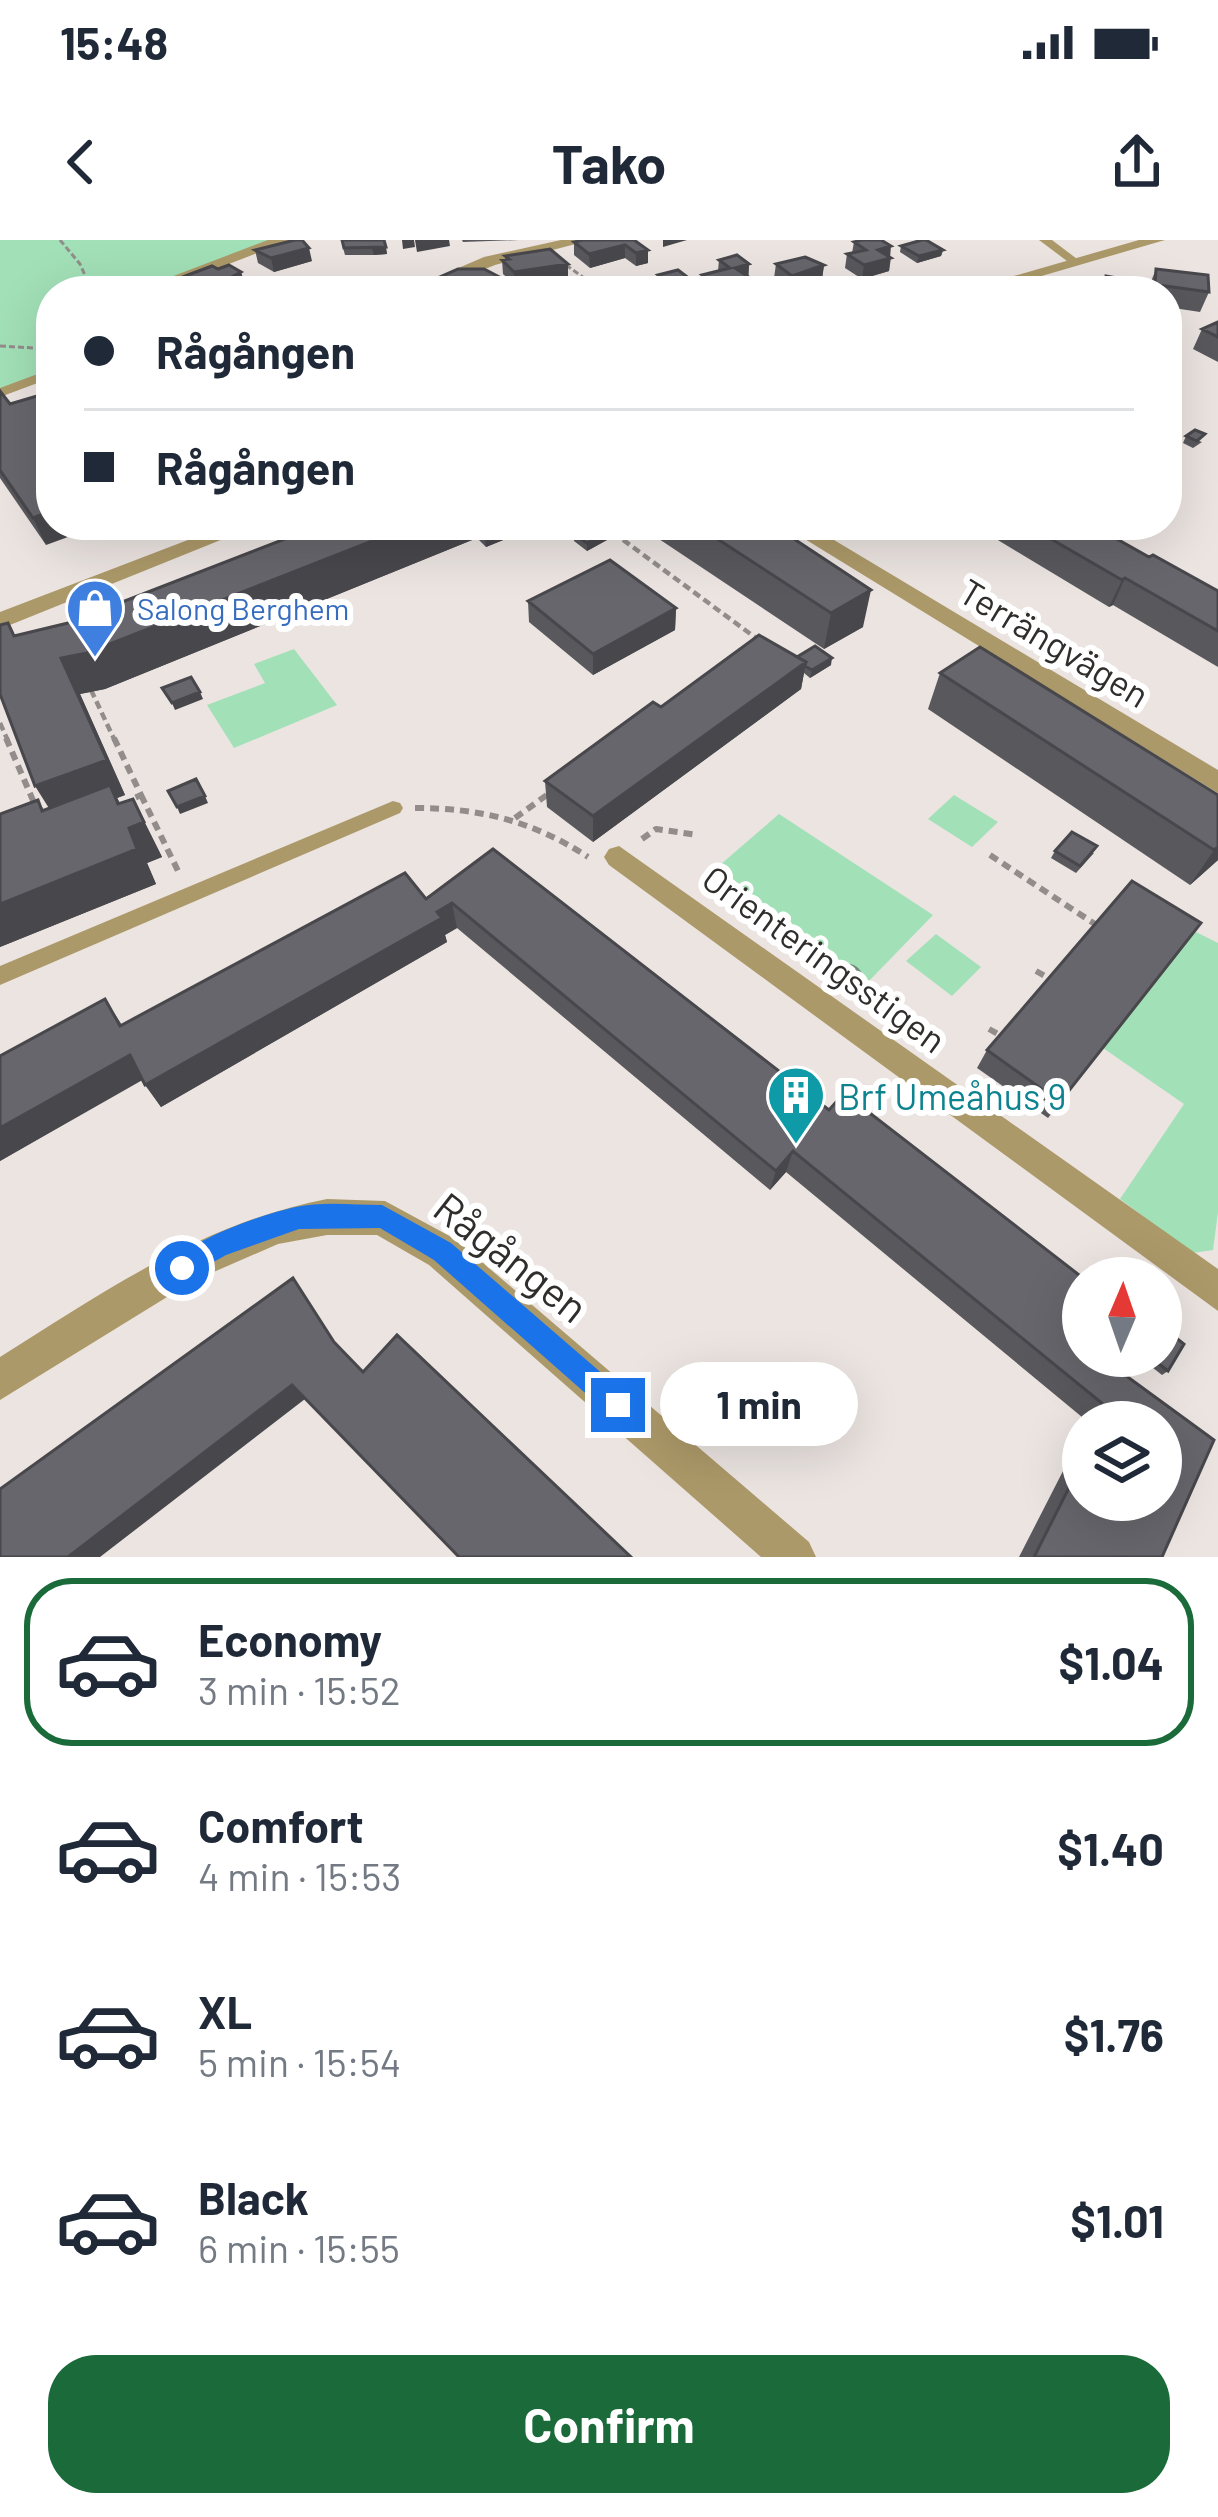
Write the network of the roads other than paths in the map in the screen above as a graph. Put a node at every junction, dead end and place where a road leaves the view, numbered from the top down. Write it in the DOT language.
graph roads {
  1 [pos="283,240"];
  2 [pos="580,240"];
  3 [pos="1045,240"];
  4 [pos="1157,240"];
  5 [pos="1076,262"];
  6 [pos="183,276"];
  7 [pos="452,276"];
  8 [pos="1025,276"];
  9 [pos="36,380"];
  10 [pos="0,393"];
  11 [pos="184,540"];
  12 [pos="818,540"];
  13 [pos="0,621"];
  14 [pos="1218,784"];
  15 [pos="393,808"];
  16 [pos="620,857"];
  17 [pos="0,976"];
  18 [pos="1218,1292"];
  19 [pos="0,1380"];
  20 [pos="794,1557"];
  1 -- 6 [label="street"];
  2 -- 7 [label="street"];
  3 -- 5 [label="lane"];
  4 -- 5 [label="street"];
  5 -- 8 [label="street"];
  9 -- 10 [label="lane"];
  11 -- 13 [label="street"];
  12 -- 14 [label="street, Terrängvägen"];
  15 -- 17 [label="lane"];
  16 -- 18 [label="street, Orienteringsstigen"];
  19 -- 20 [label="street, Rågången"];
}
